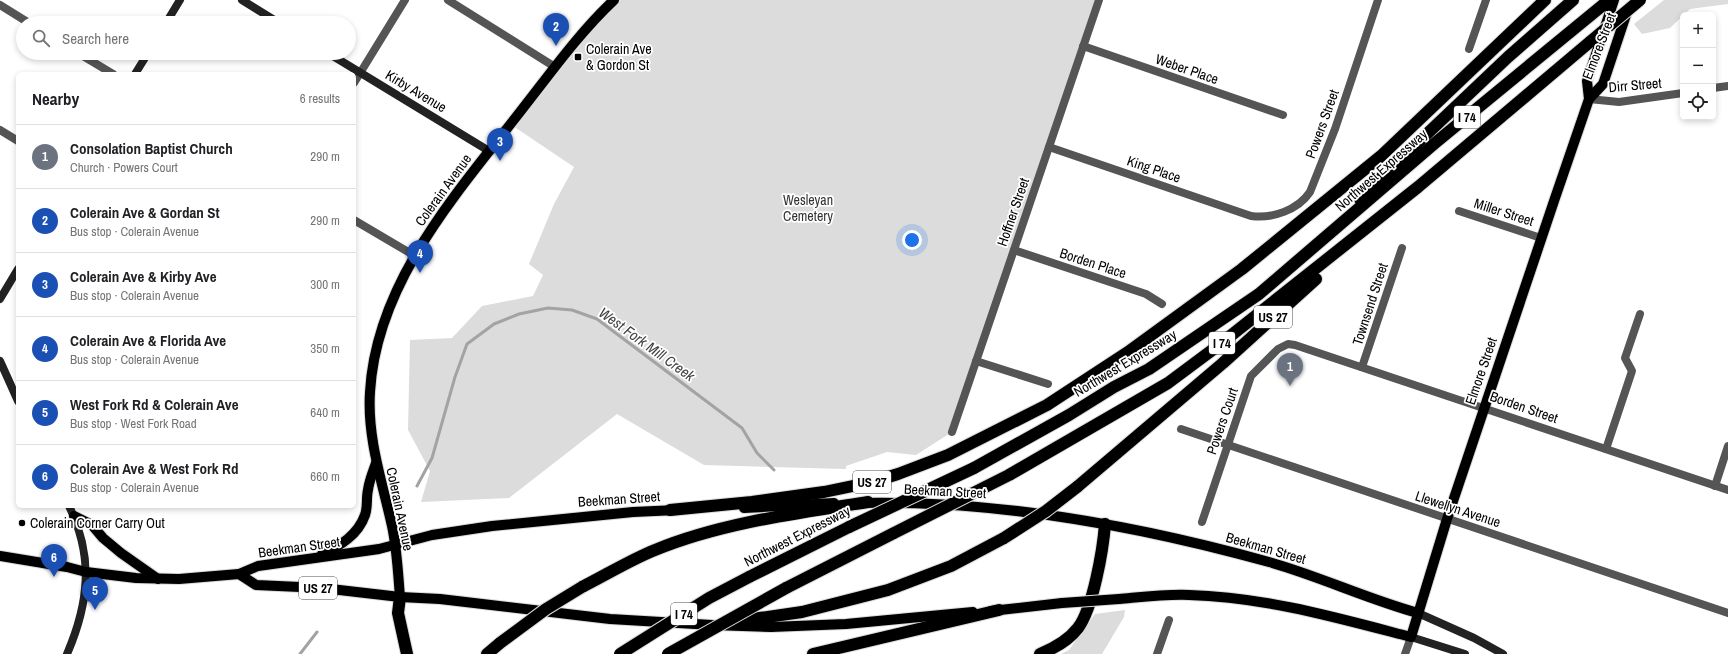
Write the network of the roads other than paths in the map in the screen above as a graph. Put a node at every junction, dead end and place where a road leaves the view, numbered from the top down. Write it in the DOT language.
graph roads {
  1 [pos="180,0"];
  2 [pos="242,0"];
  3 [pos="405,0"];
  4 [pos="448,0"];
  5 [pos="614,0"];
  6 [pos="1098,0"];
  7 [pos="1378,0"];
  8 [pos="1486,0"];
  9 [pos="1544,0"];
  10 [pos="1573,0"];
  11 [pos="1614,0"];
  12 [pos="1632,0"];
  13 [pos="1640,0"];
  14 [pos="1606,2"];
  15 [pos="0,6"];
  16 [pos="17,16"];
  17 [pos="170,16"];
  18 [pos="268,16"];
  19 [pos="1083,46"];
  20 [pos="1469,49"];
  21 [pos="90,60"];
  22 [pos="144,60"];
  23 [pos="340,60"];
  24 [pos="555,67"];
  25 [pos="110,72"];
  26 [pos="137,72"];
  27 [pos="361,73"];
  28 [pos="356,80"];
  29 [pos="1728,86"];
  30 [pos="1716,88"];
  31 [pos="1680,93"];
  32 [pos="1441,98"];
  33 [pos="1589,99"];
  34 [pos="1283,115"];
  35 [pos="0,130"];
  36 [pos="16,140"];
  37 [pos="1049,147"];
  38 [pos="489,151"];
  39 [pos="1418,187"];
  40 [pos="1459,211"];
  41 [pos="1251,216"];
  42 [pos="356,221"];
  43 [pos="1333,230"];
  44 [pos="1541,238"];
  45 [pos="1402,248"];
  46 [pos="1014,250"];
  47 [pos="415,256"];
  48 [pos="16,272"];
  49 [pos="0,299"];
  50 [pos="1162,304"];
  51 [pos="1640,314"];
  52 [pos="1288,344"];
  53 [pos="0,361"];
  54 [pos="976,361"];
  55 [pos="1362,367"];
  56 [pos="1048,384"];
  57 [pos="16,397"];
  58 [pos="1484,407"];
  59 [pos="1181,429"];
  60 [pos="952,432"];
  61 [pos="1227,445"];
  62 [pos="1728,446"];
  63 [pos="1606,449"];
  64 [pos="376,463"];
  65 [pos="1715,486"];
  66 [pos="1728,490"];
  67 [pos="868,502"];
  68 [pos="70,508"];
  69 [pos="670,510"];
  70 [pos="74,516"];
  71 [pos="1447,519"];
  72 [pos="1202,522"];
  73 [pos="1105,524"];
  74 [pos="395,546"];
  75 [pos="0,556"];
  76 [pos="309,560"];
  77 [pos="86,572"];
  78 [pos="239,574"];
  79 [pos="158,579"];
  80 [pos="400,597"];
  81 [pos="999,610"];
  82 [pos="1418,613"];
  83 [pos="1728,613"];
  84 [pos="1169,620"];
  85 [pos="712,625"];
  86 [pos="1411,637"];
  87 [pos="67,654"];
  88 [pos="407,654"];
  89 [pos="487,654"];
  90 [pos="620,654"];
  91 [pos="668,654"];
  92 [pos="813,654"];
  93 [pos="1040,654"];
  94 [pos="1157,654"];
  95 [pos="1405,654"];
  96 [pos="1465,654"];
  97 [pos="1503,654"];
  1 -- 17 [label="street"];
  2 -- 18 [label="street"];
  3 -- 27 [label="street"];
  4 -- 24 [label="street"];
  5 -- 24 [label="main road, Colerain Avenue"];
  6 -- 19 [label="street, Hoffner Street"];
  7 -- 41 [label="street, Powers Street"];
  8 -- 20 [label="street"];
  9 -- 32 [label="highway"];
  10 -- 32 [label="highway"];
  10 -- 43 [label="highway"];
  11 -- 33 [label="main road, Elmore Street"];
  12 -- 33 [label="main road, Elmore Street"];
  13 -- 39 [label="highway, I 74, bridge"];
  14 -- 43 [label="highway, Northwest Expressway / I 74"];
  15 -- 16 [label="street"];
  19 -- 34 [label="street, Weber Place"];
  19 -- 37 [label="street, Hoffner Street"];
  21 -- 25 [label="street"];
  22 -- 26 [label="street"];
  23 -- 27 [label="street, Kirby Avenue"];
  24 -- 38 [label="main road, Colerain Avenue"];
  27 -- 28 [label="street"];
  27 -- 38 [label="street, Kirby Avenue"];
  29 -- 30 [label="street"];
  31 -- 33 [label="street, Dirr Street"];
  32 -- 69 [label="highway, US 27"];
  33 -- 44 [label="main road, Elmore Street"];
  35 -- 36 [label="street"];
  37 -- 41 [label="street, King Place"];
  37 -- 46 [label="street, Hoffner Street"];
  38 -- 47 [label="main road, Colerain Avenue"];
  39 -- 85 [label="highway, US 27, bridge"];
  39 -- 91 [label="highway, I 74, bridge"];
  40 -- 44 [label="street, Miller Street"];
  42 -- 47 [label="street"];
  43 -- 90 [label="highway, Northwest Expressway / I 74, bridge"];
  44 -- 58 [label="main road, Elmore Street"];
  45 -- 55 [label="street, Townsend Street"];
  46 -- 50 [label="street, Borden Place"];
  46 -- 54 [label="street, Hoffner Street"];
  47 -- 64 [label="main road, Colerain Avenue"];
  48 -- 49 [label="street"];
  51 -- 63 [label="street"];
  52 -- 55 [label="street, Borden Street"];
  52 -- 61 [label="street, Powers Court"];
  53 -- 57 [label="street"];
  54 -- 56 [label="street"];
  54 -- 60 [label="street, Hoffner Street"];
  55 -- 58 [label="street, Borden Street"];
  58 -- 63 [label="street, Borden Street"];
  58 -- 71 [label="main road, Elmore Street"];
  59 -- 61 [label="street, Llewellyn Avenue"];
  61 -- 71 [label="street, Llewellyn Avenue"];
  61 -- 72 [label="street, Powers Court"];
  62 -- 65 [label="street"];
  63 -- 65 [label="street, Borden Street"];
  64 -- 74 [label="main road, Colerain Avenue"];
  64 -- 76 [label="main road"];
  65 -- 66 [label="street, Borden Street"];
  67 -- 69 [label="main road, Beekman Street"];
  67 -- 73 [label="main road, Beekman Street"];
  67 -- 89 [label="highway, bridge"];
  68 -- 70 [label="street"];
  69 -- 74 [label="main road, Beekman Street / US 27"];
  70 -- 77 [label="street"];
  70 -- 79 [label="main road"];
  71 -- 82 [label="main road, Elmore Street"];
  71 -- 83 [label="street, Llewellyn Avenue"];
  73 -- 82 [label="main road, Beekman Street"];
  73 -- 93 [label="highway"];
  74 -- 76 [label="main road, Beekman Street / US 27"];
  74 -- 80 [label="main road, Colerain Avenue"];
  75 -- 77 [label="main road, US 27"];
  76 -- 78 [label="main road, Beekman Street / US 27"];
  77 -- 79 [label="main road, US 27"];
  77 -- 87 [label="street"];
  78 -- 79 [label="main road, US 27"];
  78 -- 80 [label="main road, US 27"];
  80 -- 85 [label="main road, US 27"];
  80 -- 88 [label="highway"];
  81 -- 85 [label="main road"];
  81 -- 86 [label="main road, bridge"];
  81 -- 92 [label="highway"];
  82 -- 86 [label="main road, Elmore Street"];
  82 -- 97 [label="street, Beekman Street"];
  84 -- 94 [label="street"];
  86 -- 95 [label="street, Elmore Street"];
  86 -- 96 [label="street"];
}
